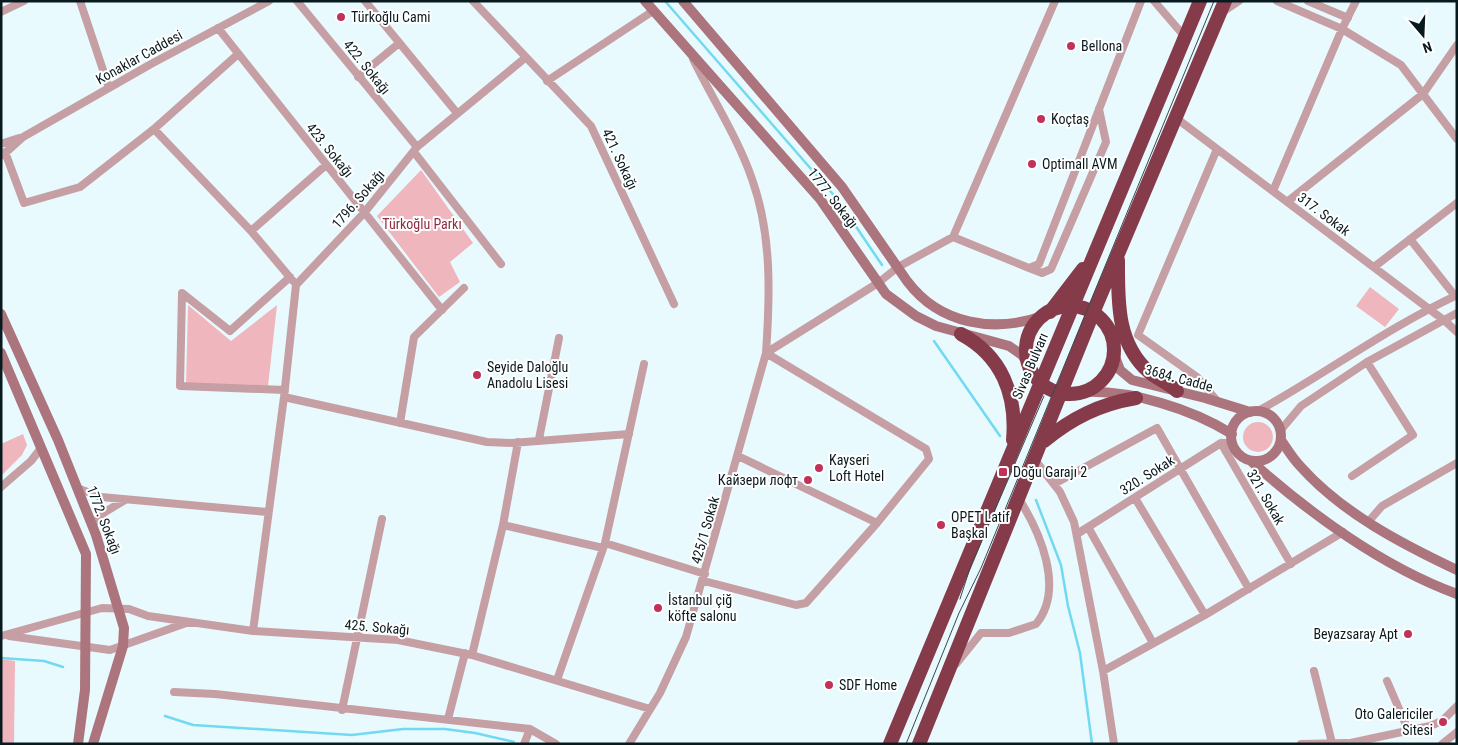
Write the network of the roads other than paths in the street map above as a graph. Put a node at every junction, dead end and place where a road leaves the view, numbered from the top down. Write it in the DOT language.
graph roads {
  1 [pos="24,1"];
  2 [pos="80,1"];
  3 [pos="269,1"];
  4 [pos="297,1"];
  5 [pos="365,1"];
  6 [pos="473,1"];
  7 [pos="645,1"];
  8 [pos="683,1"];
  9 [pos="1056,1"];
  10 [pos="1141,1"];
  11 [pos="1154,1"];
  12 [pos="1200,1"];
  13 [pos="1238,1"];
  14 [pos="1277,1"];
  15 [pos="1308,1"];
  16 [pos="1356,1"];
  17 [pos="1222,8"];
  18 [pos="653,11"];
  19 [pos="1,12"];
  20 [pos="1348,18"];
  21 [pos="218,28"];
  22 [pos="1342,29"];
  23 [pos="1185,37"];
  24 [pos="398,44"];
  25 [pos="1457,45"];
  26 [pos="689,51"];
  27 [pos="237,55"];
  28 [pos="525,58"];
  29 [pos="358,77"];
  30 [pos="546,81"];
  31 [pos="108,88"];
  32 [pos="1423,94"];
  33 [pos="1099,109"];
  34 [pos="457,114"];
  35 [pos="1176,118"];
  36 [pos="154,129"];
  37 [pos="23,137"];
  38 [pos="1457,139"];
  39 [pos="1,144"];
  40 [pos="1217,149"];
  41 [pos="415,150"];
  42 [pos="3,154"];
  43 [pos="326,165"];
  44 [pos="1273,191"];
  45 [pos="1287,202"];
  46 [pos="1457,203"];
  47 [pos="364,213"];
  48 [pos="251,231"];
  49 [pos="953,237"];
  50 [pos="1410,239"];
  51 [pos="1094,254"];
  52 [pos="1118,255"];
  53 [pos="501,264"];
  54 [pos="898,267"];
  55 [pos="1029,268"];
  56 [pos="1374,268"];
  57 [pos="290,277"];
  58 [pos="878,283"];
  59 [pos="296,285"];
  60 [pos="464,288"];
  61 [pos="1456,296"];
  62 [pos="674,304"];
  63 [pos="1072,307"];
  64 [pos="1429,308"];
  65 [pos="442,310"];
  66 [pos="1093,313"];
  67 [pos="1457,313"];
  68 [pos="1,314"];
  69 [pos="1046,314"];
  70 [pos="1445,320"];
  71 [pos="1457,332"];
  72 [pos="961,334"];
  73 [pos="559,338"];
  74 [pos="1,353"];
  75 [pos="766,353"];
  76 [pos="1114,354"];
  77 [pos="1367,362"];
  78 [pos="644,364"];
  79 [pos="1028,364"];
  80 [pos="1041,383"];
  81 [pos="1177,391"];
  82 [pos="1084,392"];
  83 [pos="285,393"];
  84 [pos="1062,393"];
  85 [pos="1136,398"];
  86 [pos="1220,404"];
  87 [pos="1254,412"];
  88 [pos="400,423"];
  89 [pos="629,434"];
  90 [pos="1281,436"];
  91 [pos="1232,439"];
  92 [pos="539,440"];
  93 [pos="1043,441"];
  94 [pos="518,442"];
  95 [pos="1221,443"];
  96 [pos="1013,447"];
  97 [pos="41,448"];
  98 [pos="738,456"];
  99 [pos="1035,460"];
  100 [pos="1251,461"];
  101 [pos="1457,464"];
  102 [pos="1180,469"];
  103 [pos="1352,476"];
  104 [pos="1054,484"];
  105 [pos="1,487"];
  106 [pos="77,488"];
  107 [pos="1134,498"];
  108 [pos="1020,499"];
  109 [pos="125,500"];
  110 [pos="267,512"];
  111 [pos="382,519"];
  112 [pos="1370,521"];
  113 [pos="877,523"];
  114 [pos="92,525"];
  115 [pos="503,525"];
  116 [pos="1088,527"];
  117 [pos="1343,532"];
  118 [pos="1077,534"];
  119 [pos="604,545"];
  120 [pos="1291,564"];
  121 [pos="1457,570"];
  122 [pos="704,578"];
  123 [pos="1249,589"];
  124 [pos="1457,594"];
  125 [pos="120,609"];
  126 [pos="86,612"];
  127 [pos="1205,616"];
  128 [pos="191,621"];
  129 [pos="253,631"];
  130 [pos="4,635"];
  131 [pos="357,637"];
  132 [pos="1153,643"];
  133 [pos="123,646"];
  134 [pos="84,647"];
  135 [pos="468,654"];
  136 [pos="1103,671"];
  137 [pos="1314,671"];
  138 [pos="948,674"];
  139 [pos="557,680"];
  140 [pos="1388,681"];
  141 [pos="174,692"];
  142 [pos="1457,706"];
  143 [pos="650,709"];
  144 [pos="342,710"];
  145 [pos="448,719"];
  146 [pos="530,729"];
  147 [pos="1409,732"];
  148 [pos="1457,732"];
  149 [pos="552,743"];
  150 [pos="78,744"];
  151 [pos="93,744"];
  152 [pos="524,744"];
  153 [pos="629,744"];
  154 [pos="890,744"];
  155 [pos="919,744"];
  156 [pos="1114,744"];
  157 [pos="1301,744"];
  158 [pos="1332,744"];
  159 [pos="1346,744"];
  160 [pos="1442,744"];
  1 -- 19 [label="street"];
  2 -- 31 [label="street"];
  3 -- 21 [label="street, Konaklar Caddesi"];
  4 -- 29 [label="street, 422. Sokağı"];
  5 -- 24 [label="street"];
  6 -- 28 [label="street, 421. Sokağı"];
  7 -- 18 [label="street, 1777. Sokağı"];
  8 -- 54 [label="street, 1777. Sokağı"];
  9 -- 49 [label="street"];
  10 -- 33 [label="street"];
  11 -- 23 [label="street"];
  12 -- 23 [label="highway, Sivas Bulvarı"];
  13 -- 17 [label="street"];
  14 -- 22 [label="street"];
  15 -- 20 [label="street"];
  16 -- 20 [label="street"];
  17 -- 35 [label="highway"];
  18 -- 26 [label="street, 1777. Sokağı"];
  18 -- 30 [label="street"];
  20 -- 22 [label="street"];
  21 -- 27 [label="street, 423. Sokağı"];
  21 -- 31 [label="street, Konaklar Caddesi"];
  22 -- 32 [label="street"];
  22 -- 44 [label="street"];
  23 -- 51 [label="highway, Sivas Bulvarı"];
  24 -- 29 [label="street"];
  24 -- 34 [label="street"];
  25 -- 32 [label="street"];
  26 -- 58 [label="street, 1777. Sokağı"];
  26 -- 75 [label="street, 425/1 Sokak"];
  27 -- 36 [label="street"];
  27 -- 43 [label="street, 423. Sokağı"];
  28 -- 30 [label="street, 421. Sokağı"];
  28 -- 34 [label="street, 1796. Sokağı"];
  29 -- 41 [label="street, 422. Sokağı"];
  30 -- 62 [label="street, 421. Sokağı"];
  31 -- 37 [label="street, Konaklar Caddesi"];
  32 -- 38 [label="street"];
  32 -- 45 [label="street"];
  33 -- 55 [label="street"];
  33 -- 55 [label="street"];
  34 -- 41 [label="street, 1796. Sokağı"];
  35 -- 40 [label="street, 317. Sokak"];
  35 -- 52 [label="highway"];
  36 -- 42 [label="street"];
  36 -- 48 [label="street"];
  37 -- 39 [label="street, Konaklar Caddesi"];
  37 -- 42 [label="street, Konaklar Caddesi"];
  40 -- 44 [label="street, 317. Sokak"];
  40 -- 86 [label="street"];
  41 -- 47 [label="street, 1796. Sokağı"];
  41 -- 53 [label="street, 422. Sokağı"];
  43 -- 47 [label="street, 423. Sokağı"];
  43 -- 48 [label="street"];
  44 -- 45 [label="street, 317. Sokak"];
  45 -- 56 [label="street, 317. Sokak"];
  46 -- 50 [label="street"];
  47 -- 59 [label="street, 1796. Sokağı"];
  47 -- 65 [label="street, 423. Sokağı"];
  48 -- 57 [label="street"];
  49 -- 54 [label="street"];
  49 -- 55 [label="street"];
  50 -- 56 [label="street"];
  50 -- 61 [label="street"];
  51 -- 63 [label="highway, Sivas Bulvarı"];
  51 -- 69 [label="highway"];
  52 -- 66 [label="highway"];
  52 -- 81 [label="highway"];
  54 -- 58 [label="street"];
  54 -- 69 [label="street, 1777. Sokağı"];
  56 -- 64 [label="street, 317. Sokak"];
  57 -- 59 [label="street"];
  57 -- 83 [label="street"];
  58 -- 72 [label="street, 1777. Sokağı"];
  58 -- 75 [label="street"];
  59 -- 83 [label="street"];
  60 -- 65 [label="street"];
  61 -- 64 [label="street"];
  63 -- 66 [label="highway"];
  63 -- 69 [label="highway"];
  63 -- 80 [label="highway, Sivas Bulvarı"];
  64 -- 70 [label="street, 317. Sokak"];
  64 -- 87 [label="street"];
  65 -- 88 [label="street"];
  66 -- 76 [label="highway"];
  66 -- 84 [label="highway"];
  67 -- 70 [label="street"];
  68 -- 106 [label="street, 1772. Sokağı"];
  69 -- 79 [label="highway"];
  70 -- 71 [label="street, 317. Sokak"];
  70 -- 77 [label="street"];
  72 -- 79 [label="street, 1777. Sokağı"];
  72 -- 96 [label="highway"];
  73 -- 92 [label="street"];
  74 -- 97 [label="street"];
  75 -- 98 [label="street, 425/1 Sokak"];
  75 -- 113 [label="street"];
  76 -- 81 [label="street, 3684. Cadde"];
  76 -- 82 [label="highway"];
  77 -- 90 [label="street"];
  77 -- 103 [label="street"];
  78 -- 89 [label="street"];
  79 -- 80 [label="highway"];
  80 -- 84 [label="highway"];
  80 -- 96 [label="highway, Sivas Bulvarı"];
  81 -- 86 [label="street, 3684. Cadde"];
  82 -- 84 [label="highway"];
  82 -- 85 [label="street"];
  83 -- 88 [label="street"];
  83 -- 110 [label="street"];
  84 -- 93 [label="highway"];
  85 -- 91 [label="street"];
  85 -- 93 [label="highway"];
  86 -- 87 [label="street, 3684. Cadde"];
  87 -- 90 [label="street"];
  87 -- 91 [label="street"];
  88 -- 94 [label="street"];
  89 -- 92 [label="street"];
  89 -- 119 [label="street"];
  90 -- 100 [label="street"];
  90 -- 112 [label="street"];
  91 -- 95 [label="street"];
  91 -- 100 [label="street"];
  92 -- 94 [label="street"];
  93 -- 99 [label="highway"];
  94 -- 115 [label="street"];
  95 -- 102 [label="street, 320. Sokak"];
  95 -- 120 [label="street, 321. Sokak"];
  96 -- 154 [label="highway, Sivas Bulvarı"];
  97 -- 105 [label="street"];
  97 -- 126 [label="street"];
  98 -- 113 [label="street"];
  98 -- 122 [label="street, 425/1 Sokak"];
  99 -- 104 [label="street"];
  99 -- 108 [label="highway"];
  100 -- 117 [label="street"];
  101 -- 112 [label="street"];
  102 -- 104 [label="street"];
  102 -- 107 [label="street, 320. Sokak"];
  102 -- 123 [label="street"];
  104 -- 118 [label="street"];
  106 -- 109 [label="street"];
  106 -- 114 [label="street, 1772. Sokağı"];
  107 -- 116 [label="street, 320. Sokak"];
  107 -- 127 [label="street"];
  108 -- 138 [label="highway"];
  108 -- 138 [label="street"];
  109 -- 110 [label="street"];
  109 -- 114 [label="street"];
  110 -- 129 [label="street"];
  111 -- 131 [label="street"];
  112 -- 121 [label="street"];
  113 -- 122 [label="street"];
  114 -- 125 [label="street, 1772. Sokağı"];
  115 -- 119 [label="street"];
  115 -- 135 [label="street"];
  116 -- 118 [label="street, 320. Sokak"];
  116 -- 132 [label="street"];
  117 -- 120 [label="street"];
  117 -- 124 [label="street"];
  118 -- 136 [label="street"];
  119 -- 122 [label="street"];
  119 -- 139 [label="street"];
  120 -- 123 [label="street"];
  122 -- 143 [label="street, 425/1 Sokak"];
  123 -- 127 [label="street"];
  125 -- 126 [label="street, 425. Sokağı"];
  125 -- 128 [label="street, 425. Sokağı"];
  125 -- 133 [label="street, 1772. Sokağı"];
  126 -- 130 [label="street, 425. Sokağı"];
  126 -- 134 [label="street"];
  127 -- 132 [label="street"];
  128 -- 129 [label="street, 425. Sokağı"];
  128 -- 133 [label="street, 425. Sokağı"];
  129 -- 131 [label="street, 425. Sokağı"];
  130 -- 134 [label="street, 425. Sokağı"];
  131 -- 135 [label="street, 425. Sokağı"];
  131 -- 144 [label="street"];
  132 -- 136 [label="street"];
  133 -- 134 [label="street, 425. Sokağı"];
  133 -- 151 [label="street, 1772. Sokağı"];
  134 -- 150 [label="street"];
  135 -- 139 [label="street, 425. Sokağı"];
  135 -- 145 [label="street"];
  136 -- 156 [label="street"];
  137 -- 158 [label="street"];
  138 -- 155 [label="highway"];
  139 -- 143 [label="street, 425. Sokağı"];
  140 -- 147 [label="street"];
  141 -- 144 [label="street"];
  142 -- 147 [label="street"];
  143 -- 153 [label="street, 425/1 Sokak"];
  144 -- 145 [label="street"];
  145 -- 146 [label="street"];
  146 -- 149 [label="street"];
  146 -- 152 [label="street"];
  147 -- 159 [label="street"];
  148 -- 160 [label="street"];
  157 -- 158 [label="street"];
  158 -- 159 [label="street"];
}
